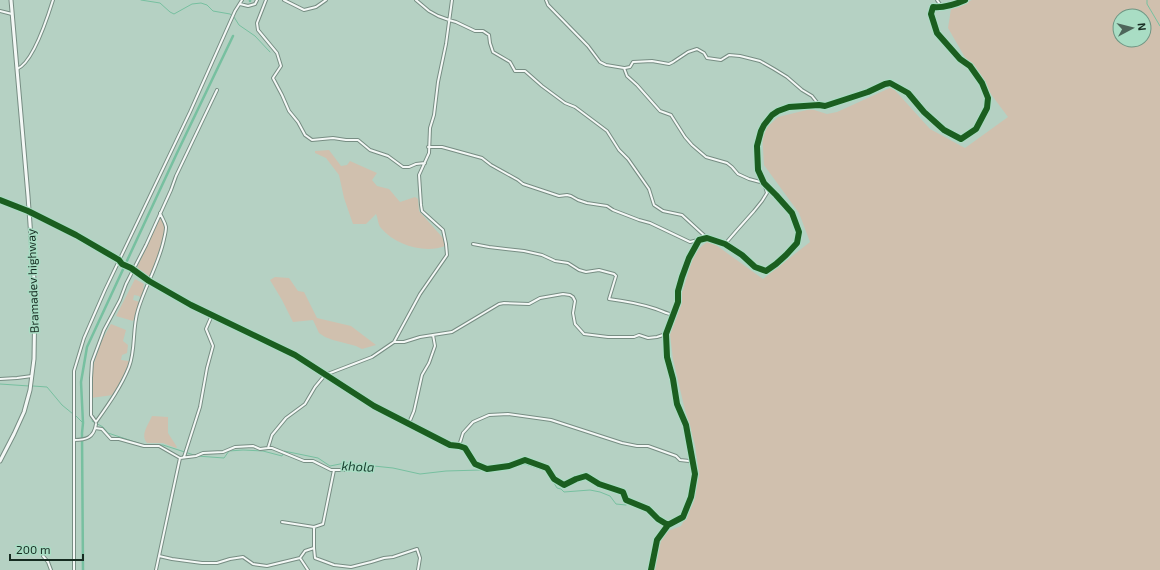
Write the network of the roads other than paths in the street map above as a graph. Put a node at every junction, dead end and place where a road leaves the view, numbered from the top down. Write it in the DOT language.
graph roads {
  1 [pos="11,0"];
  2 [pos="53,0"];
  3 [pos="242,0"];
  4 [pos="257,0"];
  5 [pos="266,0"];
  6 [pos="284,0"];
  7 [pos="326,0"];
  8 [pos="416,0"];
  9 [pos="452,0"];
  10 [pos="546,0"];
  11 [pos="937,0"];
  12 [pos="966,0"];
  13 [pos="240,4"];
  14 [pos="943,7"];
  15 [pos="0,11"];
  16 [pos="12,14"];
  17 [pos="449,20"];
  18 [pos="16,68"];
  19 [pos="624,68"];
  20 [pos="217,90"];
  21 [pos="819,106"];
  22 [pos="428,147"];
  23 [pos="425,163"];
  24 [pos="764,183"];
  25 [pos="0,200"];
  26 [pos="28,211"];
  27 [pos="160,213"];
  28 [pos="707,238"];
  29 [pos="699,240"];
  30 [pos="473,244"];
  31 [pos="725,244"];
  32 [pos="119,260"];
  33 [pos="133,269"];
  34 [pos="149,281"];
  35 [pos="212,315"];
  36 [pos="674,315"];
  37 [pos="666,334"];
  38 [pos="433,335"];
  39 [pos="394,342"];
  40 [pos="325,375"];
  41 [pos="32,378"];
  42 [pos="0,379"];
  43 [pos="408,423"];
  44 [pos="96,424"];
  45 [pos="95,428"];
  46 [pos="74,440"];
  47 [pos="459,446"];
  48 [pos="268,448"];
  49 [pos="180,458"];
  50 [pos="184,458"];
  51 [pos="0,461"];
  52 [pos="694,465"];
  53 [pos="362,468"];
  54 [pos="334,470"];
  55 [pos="282,522"];
  56 [pos="668,526"];
  57 [pos="314,527"];
  58 [pos="314,548"];
  59 [pos="43,556"];
  60 [pos="159,556"];
  61 [pos="300,558"];
  62 [pos="51,570"];
  63 [pos="74,570"];
  64 [pos="156,570"];
  65 [pos="308,570"];
  66 [pos="418,570"];
  67 [pos="651,570"];
  1 -- 16 [label="street, Bramadev highway"];
  2 -- 18 [label="street"];
  3 -- 13 [label="street"];
  4 -- 13 [label="street"];
  5 -- 23 [label="street"];
  6 -- 7 [label="street"];
  8 -- 17 [label="street"];
  9 -- 17 [label="street"];
  10 -- 19 [label="street"];
  11 -- 14 [label="street"];
  12 -- 14 [label="street"];
  13 -- 32 [label="street"];
  14 -- 21 [label="street"];
  15 -- 16 [label="street"];
  16 -- 18 [label="street, Bramadev highway"];
  17 -- 22 [label="street"];
  17 -- 28 [label="street"];
  18 -- 26 [label="street, Bramadev highway"];
  19 -- 21 [label="street"];
  19 -- 24 [label="street"];
  20 -- 27 [label="street"];
  21 -- 24 [label="street"];
  22 -- 23 [label="street"];
  22 -- 29 [label="street"];
  23 -- 39 [label="street"];
  24 -- 31 [label="street"];
  24 -- 31 [label="street"];
  25 -- 26 [label="street"];
  26 -- 32 [label="street"];
  26 -- 41 [label="street, Bramadev highway"];
  27 -- 33 [label="street"];
  27 -- 34 [label="street"];
  28 -- 29 [label="street"];
  28 -- 31 [label="street"];
  29 -- 36 [label="street"];
  30 -- 36 [label="street"];
  32 -- 33 [label="street"];
  32 -- 46 [label="street"];
  33 -- 34 [label="street"];
  33 -- 34 [label="street"];
  34 -- 35 [label="street"];
  35 -- 40 [label="street"];
  35 -- 50 [label="street"];
  36 -- 37 [label="street"];
  37 -- 38 [label="street"];
  37 -- 52 [label="street"];
  38 -- 39 [label="street"];
  38 -- 43 [label="street"];
  39 -- 40 [label="street"];
  40 -- 43 [label="street"];
  40 -- 48 [label="street"];
  41 -- 42 [label="street"];
  41 -- 51 [label="street, Bramadev highway"];
  43 -- 47 [label="street"];
  44 -- 45 [label="street"];
  45 -- 46 [label="street"];
  45 -- 49 [label="street"];
  46 -- 63 [label="street"];
  47 -- 52 [label="street"];
  47 -- 56 [label="street"];
  48 -- 50 [label="street"];
  48 -- 54 [label="street"];
  49 -- 50 [label="street"];
  49 -- 60 [label="street"];
  52 -- 56 [label="street"];
  53 -- 54 [label="street"];
  54 -- 57 [label="street"];
  55 -- 57 [label="street"];
  56 -- 67 [label="street"];
  57 -- 58 [label="street"];
  58 -- 61 [label="street"];
  58 -- 66 [label="street"];
  59 -- 62 [label="street"];
  60 -- 61 [label="street"];
  60 -- 64 [label="street"];
  61 -- 65 [label="street"];
}
